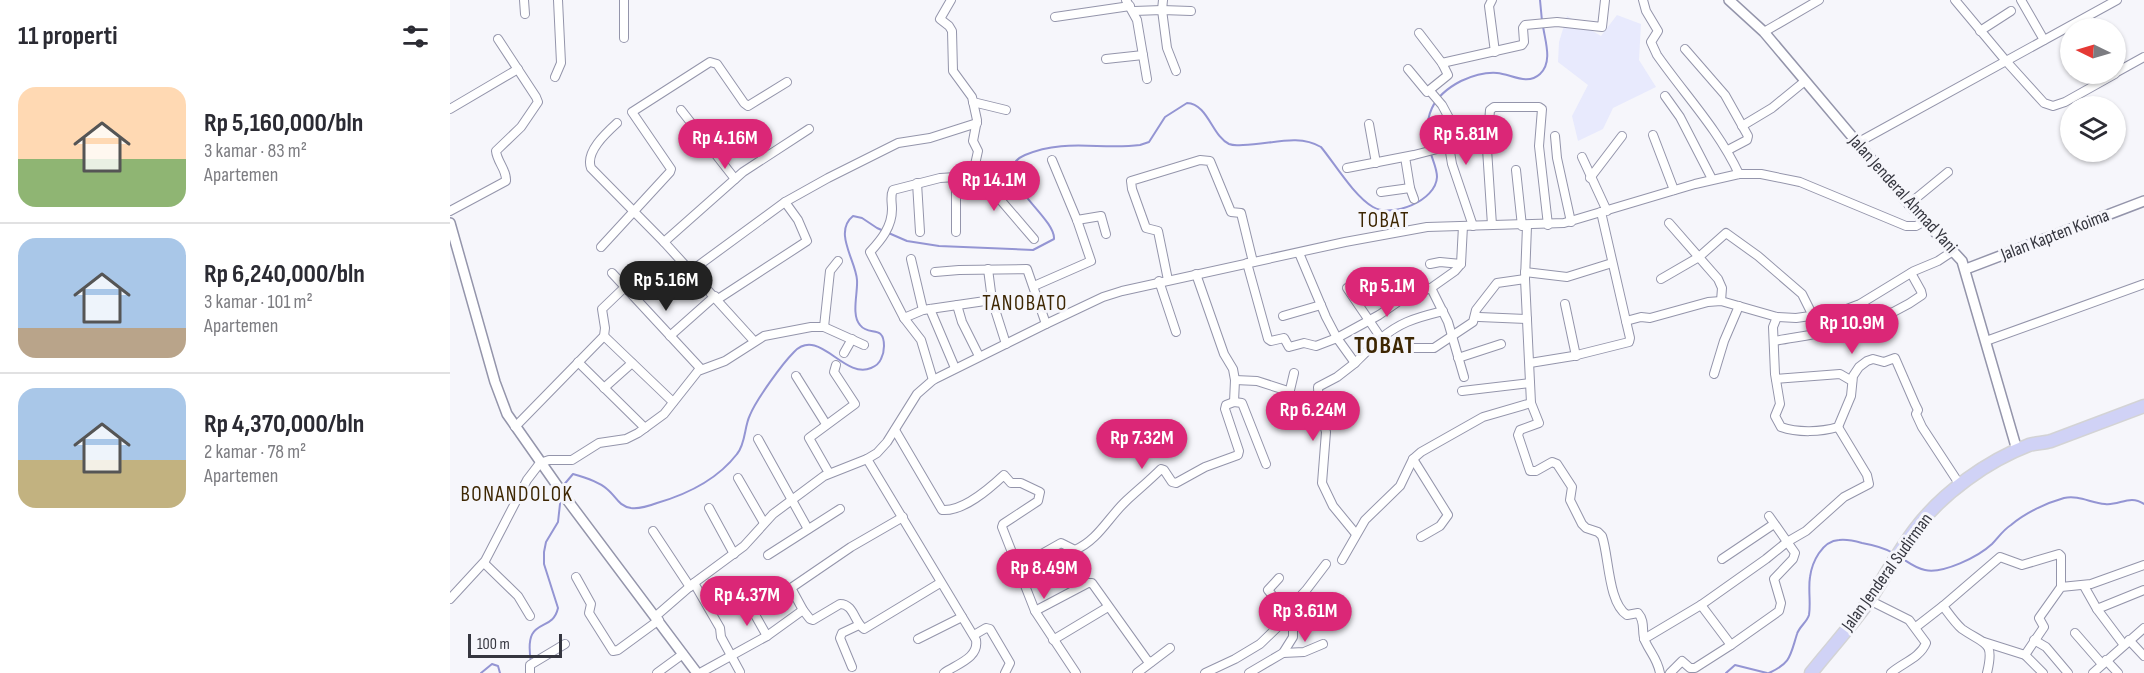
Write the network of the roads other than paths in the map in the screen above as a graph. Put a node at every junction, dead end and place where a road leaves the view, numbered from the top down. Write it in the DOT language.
graph roads {
  1 [pos="524,0"];
  2 [pos="558,0"];
  3 [pos="624,0"];
  4 [pos="951,0"];
  5 [pos="1163,0"];
  6 [pos="1492,0"];
  7 [pos="1605,0"];
  8 [pos="1642,0"];
  9 [pos="1729,0"];
  10 [pos="1819,0"];
  11 [pos="1955,0"];
  12 [pos="2021,0"];
  13 [pos="2117,0"];
  14 [pos="2105,3"];
  15 [pos="1130,6"];
  16 [pos="1162,10"];
  17 [pos="2011,10"];
  18 [pos="1191,11"];
  19 [pos="525,14"];
  20 [pos="1055,17"];
  21 [pos="1980,31"];
  22 [pos="1764,32"];
  23 [pos="1419,33"];
  24 [pos="624,38"];
  25 [pos="498,39"];
  26 [pos="2044,40"];
  27 [pos="1686,49"];
  28 [pos="1495,52"];
  29 [pos="1143,55"];
  30 [pos="2144,57"];
  31 [pos="1106,59"];
  32 [pos="2006,61"];
  33 [pos="1442,63"];
  34 [pos="2126,67"];
  35 [pos="518,69"];
  36 [pos="1408,69"];
  37 [pos="1176,71"];
  38 [pos="555,77"];
  39 [pos="1147,79"];
  40 [pos="1805,81"];
  41 [pos="787,82"];
  42 [pos="2096,84"];
  43 [pos="1434,96"];
  44 [pos="1665,96"];
  45 [pos="973,102"];
  46 [pos="450,109"];
  47 [pos="681,110"];
  48 [pos="1006,110"];
  49 [pos="617,123"];
  50 [pos="977,123"];
  51 [pos="1369,124"];
  52 [pos="1742,126"];
  53 [pos="809,129"];
  54 [pos="1623,135"];
  55 [pos="1653,135"];
  56 [pos="1555,136"];
  57 [pos="1857,143"];
  58 [pos="1449,146"];
  59 [pos="1728,150"];
  60 [pos="1406,157"];
  61 [pos="1582,157"];
  62 [pos="1052,160"];
  63 [pos="1376,163"];
  64 [pos="1347,168"];
  65 [pos="974,169"];
  66 [pos="1516,170"];
  67 [pos="1948,172"];
  68 [pos="1739,174"];
  69 [pos="956,177"];
  70 [pos="1590,178"];
  71 [pos="735,179"];
  72 [pos="1712,179"];
  73 [pos="917,183"];
  74 [pos="1410,188"];
  75 [pos="1674,190"];
  76 [pos="1382,192"];
  77 [pos="1414,199"];
  78 [pos="2144,201"];
  79 [pos="785,202"];
  80 [pos="1909,204"];
  81 [pos="450,211"];
  82 [pos="633,211"];
  83 [pos="1604,212"];
  84 [pos="1077,220"];
  85 [pos="1925,221"];
  86 [pos="1571,222"];
  87 [pos="450,223"];
  88 [pos="1669,223"];
  89 [pos="1492,225"];
  90 [pos="1548,225"];
  91 [pos="1463,226"];
  92 [pos="1473,226"];
  93 [pos="1524,226"];
  94 [pos="920,232"];
  95 [pos="956,232"];
  96 [pos="1106,234"];
  97 [pos="1034,239"];
  98 [pos="664,242"];
  99 [pos="601,247"];
  100 [pos="1953,251"];
  101 [pos="1299,253"];
  102 [pos="1699,256"];
  103 [pos="911,259"];
  104 [pos="838,261"];
  105 [pos="1250,262"];
  106 [pos="1612,263"];
  107 [pos="1430,264"];
  108 [pos="1461,264"];
  109 [pos="988,269"];
  110 [pos="1966,269"];
  111 [pos="691,271"];
  112 [pos="935,272"];
  113 [pos="612,273"];
  114 [pos="1911,273"];
  115 [pos="1196,274"];
  116 [pos="1525,275"];
  117 [pos="1661,279"];
  118 [pos="1163,280"];
  119 [pos="2144,284"];
  120 [pos="1034,286"];
  121 [pos="625,287"];
  122 [pos="1347,288"];
  123 [pos="1431,288"];
  124 [pos="716,297"];
  125 [pos="992,300"];
  126 [pos="1721,301"];
  127 [pos="1565,304"];
  128 [pos="957,305"];
  129 [pos="1321,305"];
  130 [pos="1739,306"];
  131 [pos="926,310"];
  132 [pos="1443,311"];
  133 [pos="1839,312"];
  134 [pos="1283,316"];
  135 [pos="1813,316"];
  136 [pos="1479,317"];
  137 [pos="1777,317"];
  138 [pos="904,318"];
  139 [pos="1527,319"];
  140 [pos="1370,320"];
  141 [pos="1626,321"];
  142 [pos="1046,324"];
  143 [pos="824,327"];
  144 [pos="1845,328"];
  145 [pos="1176,332"];
  146 [pos="604,336"];
  147 [pos="670,336"];
  148 [pos="1452,336"];
  149 [pos="1849,337"];
  150 [pos="1337,338"];
  151 [pos="1381,338"];
  152 [pos="852,339"];
  153 [pos="754,341"];
  154 [pos="1774,341"];
  155 [pos="1986,341"];
  156 [pos="1006,344"];
  157 [pos="1501,344"];
  158 [pos="864,345"];
  159 [pos="1410,348"];
  160 [pos="844,353"];
  161 [pos="979,356"];
  162 [pos="1576,356"];
  163 [pos="1458,358"];
  164 [pos="578,362"];
  165 [pos="632,363"];
  166 [pos="1355,363"];
  167 [pos="1530,363"];
  168 [pos="836,365"];
  169 [pos="955,368"];
  170 [pos="701,369"];
  171 [pos="1293,373"];
  172 [pos="1714,374"];
  173 [pos="796,376"];
  174 [pos="1464,377"];
  175 [pos="1776,379"];
  176 [pos="933,380"];
  177 [pos="1235,380"];
  178 [pos="1852,381"];
  179 [pos="1530,383"];
  180 [pos="604,388"];
  181 [pos="1462,391"];
  182 [pos="2144,399"];
  183 [pos="673,402"];
  184 [pos="1234,402"];
  185 [pos="1531,403"];
  186 [pos="2144,406"];
  187 [pos="825,424"];
  188 [pos="515,427"];
  189 [pos="1838,427"];
  190 [pos="645,428"];
  191 [pos="895,430"];
  192 [pos="758,439"];
  193 [pos="2033,444"];
  194 [pos="2017,450"];
  195 [pos="867,459"];
  196 [pos="1413,459"];
  197 [pos="540,463"];
  198 [pos="1266,464"];
  199 [pos="829,473"];
  200 [pos="738,478"];
  201 [pos="1960,485"];
  202 [pos="791,501"];
  203 [pos="709,508"];
  204 [pos="840,509"];
  205 [pos="1769,516"];
  206 [pos="903,517"];
  207 [pos="764,523"];
  208 [pos="1774,524"];
  209 [pos="808,529"];
  210 [pos="653,531"];
  211 [pos="1356,534"];
  212 [pos="1421,537"];
  213 [pos="1786,542"];
  214 [pos="734,554"];
  215 [pos="768,555"];
  216 [pos="1722,559"];
  217 [pos="1342,560"];
  218 [pos="484,563"];
  219 [pos="1326,564"];
  220 [pos="2144,565"];
  221 [pos="1017,568"];
  222 [pos="576,577"];
  223 [pos="1279,578"];
  224 [pos="940,583"];
  225 [pos="692,585"];
  226 [pos="2084,586"];
  227 [pos="2061,587"];
  228 [pos="2144,590"];
  229 [pos="450,599"];
  230 [pos="1869,600"];
  231 [pos="1701,605"];
  232 [pos="750,606"];
  233 [pos="1943,606"];
  234 [pos="1108,607"];
  235 [pos="2097,609"];
  236 [pos="803,610"];
  237 [pos="1035,611"];
  238 [pos="1287,614"];
  239 [pos="530,616"];
  240 [pos="962,617"];
  241 [pos="657,618"];
  242 [pos="859,625"];
  243 [pos="1916,627"];
  244 [pos="2144,628"];
  245 [pos="2075,633"];
  246 [pos="974,635"];
  247 [pos="767,636"];
  248 [pos="918,639"];
  249 [pos="1644,639"];
  250 [pos="1053,640"];
  251 [pos="2034,640"];
  252 [pos="1984,642"];
  253 [pos="2127,642"];
  254 [pos="565,644"];
  255 [pos="1323,644"];
  256 [pos="1731,645"];
  257 [pos="1170,648"];
  258 [pos="1283,653"];
  259 [pos="683,654"];
  260 [pos="2025,655"];
  261 [pos="731,656"];
  262 [pos="2144,656"];
  263 [pos="1150,662"];
  264 [pos="2104,662"];
  265 [pos="852,667"];
  266 [pos="740,672"];
  267 [pos="530,673"];
  268 [pos="657,673"];
  269 [pos="698,673"];
  270 [pos="944,673"];
  271 [pos="1005,673"];
  272 [pos="1076,673"];
  273 [pos="1137,673"];
  274 [pos="1205,673"];
  275 [pos="1249,673"];
  276 [pos="1660,673"];
  277 [pos="1670,673"];
  278 [pos="1811,673"];
  279 [pos="1891,673"];
  280 [pos="1988,673"];
  281 [pos="2043,673"];
  282 [pos="2068,673"];
  283 [pos="2092,673"];
  284 [pos="2118,673"];
  1 -- 19 [label="street"];
  2 -- 38 [label="street"];
  3 -- 24 [label="street"];
  4 -- 45 [label="street"];
  5 -- 16 [label="street"];
  6 -- 28 [label="street"];
  7 -- 28 [label="street"];
  8 -- 59 [label="street"];
  9 -- 22 [label="street, Jalan Jenderal Ahmad Yani"];
  10 -- 22 [label="street"];
  11 -- 21 [label="street"];
  12 -- 26 [label="street"];
  13 -- 14 [label="street"];
  14 -- 26 [label="street"];
  15 -- 16 [label="street"];
  15 -- 20 [label="street"];
  15 -- 29 [label="street"];
  16 -- 18 [label="street"];
  16 -- 37 [label="street"];
  17 -- 21 [label="street"];
  21 -- 32 [label="street"];
  22 -- 40 [label="street, Jalan Jenderal Ahmad Yani"];
  23 -- 33 [label="street"];
  25 -- 35 [label="street"];
  26 -- 32 [label="street"];
  27 -- 52 [label="street"];
  28 -- 33 [label="street"];
  29 -- 31 [label="street"];
  29 -- 39 [label="street"];
  30 -- 34 [label="street"];
  32 -- 42 [label="street"];
  32 -- 57 [label="street"];
  33 -- 43 [label="street"];
  35 -- 46 [label="street"];
  35 -- 81 [label="street"];
  36 -- 43 [label="street"];
  40 -- 52 [label="street"];
  40 -- 57 [label="street, Jalan Jenderal Ahmad Yani"];
  41 -- 82 [label="street"];
  43 -- 58 [label="street"];
  44 -- 72 [label="street"];
  45 -- 48 [label="street"];
  45 -- 50 [label="street"];
  47 -- 71 [label="street"];
  49 -- 82 [label="street"];
  50 -- 65 [label="street"];
  50 -- 79 [label="street"];
  51 -- 63 [label="street"];
  52 -- 59 [label="street"];
  53 -- 71 [label="street"];
  54 -- 70 [label="street"];
  55 -- 75 [label="street"];
  56 -- 86 [label="street"];
  57 -- 80 [label="street, Jalan Jenderal Ahmad Yani"];
  58 -- 60 [label="street"];
  58 -- 92 [label="street"];
  59 -- 68 [label="street"];
  60 -- 63 [label="street"];
  60 -- 74 [label="street"];
  61 -- 70 [label="street"];
  62 -- 84 [label="street"];
  63 -- 64 [label="street"];
  65 -- 69 [label="street"];
  65 -- 97 [label="street"];
  66 -- 93 [label="street"];
  67 -- 80 [label="street"];
  68 -- 72 [label="street"];
  68 -- 85 [label="street"];
  69 -- 73 [label="street"];
  69 -- 95 [label="street"];
  70 -- 83 [label="street"];
  71 -- 98 [label="street"];
  72 -- 75 [label="street"];
  73 -- 94 [label="street"];
  73 -- 138 [label="street"];
  74 -- 76 [label="street"];
  74 -- 77 [label="street"];
  75 -- 83 [label="street"];
  78 -- 110 [label="street, Jalan Kapten Koima"];
  79 -- 111 [label="street"];
  79 -- 124 [label="street"];
  80 -- 85 [label="street, Jalan Jenderal Ahmad Yani"];
  82 -- 98 [label="street"];
  82 -- 99 [label="street"];
  83 -- 86 [label="street"];
  83 -- 106 [label="street"];
  84 -- 96 [label="street"];
  84 -- 120 [label="street"];
  85 -- 100 [label="street, Jalan Jenderal Ahmad Yani"];
  86 -- 90 [label="street"];
  87 -- 188 [label="street"];
  88 -- 102 [label="street"];
  89 -- 90 [label="street"];
  89 -- 92 [label="street"];
  89 -- 93 [label="street"];
  90 -- 93 [label="street"];
  91 -- 92 [label="street"];
  91 -- 101 [label="street"];
  91 -- 108 [label="street"];
  93 -- 116 [label="street"];
  98 -- 111 [label="street"];
  100 -- 110 [label="street, Jalan Jenderal Ahmad Yani"];
  100 -- 114 [label="street"];
  101 -- 105 [label="street"];
  101 -- 129 [label="street"];
  102 -- 117 [label="street"];
  102 -- 126 [label="street"];
  102 -- 135 [label="street"];
  103 -- 131 [label="street"];
  104 -- 143 [label="street"];
  105 -- 115 [label="street"];
  105 -- 118 [label="street"];
  105 -- 150 [label="street"];
  106 -- 116 [label="street"];
  106 -- 141 [label="street"];
  107 -- 108 [label="street"];
  108 -- 123 [label="street"];
  109 -- 112 [label="street"];
  109 -- 120 [label="street"];
  109 -- 125 [label="street"];
  110 -- 155 [label="street, Jalan Jenderal Ahmad Yani"];
  111 -- 124 [label="street"];
  113 -- 121 [label="street"];
  114 -- 133 [label="street"];
  114 -- 144 [label="street"];
  115 -- 118 [label="street"];
  115 -- 177 [label="street"];
  116 -- 139 [label="street"];
  116 -- 148 [label="street"];
  118 -- 142 [label="street"];
  118 -- 145 [label="street"];
  119 -- 155 [label="street"];
  120 -- 142 [label="street"];
  121 -- 146 [label="street"];
  121 -- 147 [label="street"];
  122 -- 140 [label="street"];
  123 -- 132 [label="street"];
  123 -- 140 [label="street"];
  124 -- 147 [label="street"];
  124 -- 153 [label="street"];
  125 -- 128 [label="street"];
  125 -- 156 [label="street"];
  126 -- 130 [label="street"];
  126 -- 141 [label="street"];
  127 -- 162 [label="street"];
  128 -- 131 [label="street"];
  128 -- 161 [label="street"];
  129 -- 134 [label="street"];
  129 -- 150 [label="street"];
  130 -- 137 [label="street"];
  130 -- 172 [label="street"];
  131 -- 138 [label="street"];
  131 -- 169 [label="street"];
  132 -- 148 [label="street"];
  132 -- 151 [label="street"];
  133 -- 135 [label="street"];
  133 -- 144 [label="street"];
  135 -- 137 [label="street"];
  136 -- 139 [label="street"];
  137 -- 154 [label="street"];
  138 -- 176 [label="street"];
  139 -- 167 [label="street"];
  140 -- 150 [label="street"];
  140 -- 151 [label="street"];
  141 -- 162 [label="street"];
  142 -- 156 [label="street"];
  143 -- 152 [label="street"];
  143 -- 153 [label="street"];
  144 -- 149 [label="street"];
  144 -- 154 [label="street"];
  146 -- 164 [label="street"];
  146 -- 165 [label="street"];
  147 -- 170 [label="street"];
  148 -- 159 [label="street"];
  148 -- 163 [label="street"];
  150 -- 166 [label="street"];
  151 -- 166 [label="street"];
  152 -- 158 [label="street"];
  152 -- 160 [label="street"];
  153 -- 170 [label="street"];
  154 -- 175 [label="street"];
  155 -- 194 [label="street, Jalan Jenderal Ahmad Yani"];
  156 -- 161 [label="street"];
  157 -- 163 [label="street"];
  161 -- 169 [label="street"];
  162 -- 167 [label="street"];
  163 -- 174 [label="street"];
  164 -- 180 [label="street"];
  164 -- 188 [label="street"];
  165 -- 180 [label="street"];
  165 -- 183 [label="street"];
  166 -- 211 [label="street"];
  167 -- 179 [label="street"];
  168 -- 187 [label="street"];
  169 -- 176 [label="street"];
  170 -- 183 [label="street"];
  171 -- 177 [label="street"];
  173 -- 187 [label="street"];
  175 -- 178 [label="street"];
  175 -- 189 [label="street"];
  176 -- 191 [label="street"];
  177 -- 184 [label="street"];
  178 -- 189 [label="street"];
  178 -- 201 [label="street"];
  179 -- 181 [label="street"];
  179 -- 185 [label="street"];
  180 -- 190 [label="street"];
  182 -- 193 [label="highway, Jalan Jenderal Sudirman"];
  183 -- 190 [label="street"];
  184 -- 198 [label="street"];
  184 -- 221 [label="street"];
  185 -- 196 [label="street"];
  185 -- 249 [label="street"];
  186 -- 193 [label="highway, Jalan Jenderal Sudirman"];
  187 -- 199 [label="street"];
  188 -- 197 [label="street"];
  189 -- 213 [label="street"];
  190 -- 197 [label="street"];
  191 -- 195 [label="street"];
  191 -- 221 [label="street"];
  192 -- 202 [label="street"];
  193 -- 194 [label="highway, Jalan Jenderal Sudirman"];
  194 -- 201 [label="highway, Jalan Jenderal Sudirman"];
  195 -- 199 [label="street"];
  195 -- 206 [label="street"];
  196 -- 211 [label="street"];
  196 -- 212 [label="street"];
  197 -- 218 [label="street"];
  197 -- 241 [label="street"];
  199 -- 202 [label="street"];
  200 -- 207 [label="street"];
  201 -- 230 [label="highway, Jalan Jenderal Sudirman"];
  202 -- 207 [label="street"];
  202 -- 209 [label="street"];
  203 -- 214 [label="street"];
  204 -- 209 [label="street"];
  205 -- 208 [label="street"];
  206 -- 224 [label="street"];
  206 -- 236 [label="street"];
  207 -- 214 [label="street"];
  208 -- 213 [label="street"];
  208 -- 216 [label="street"];
  209 -- 215 [label="street"];
  210 -- 225 [label="street"];
  211 -- 217 [label="street"];
  213 -- 231 [label="street"];
  213 -- 256 [label="street"];
  214 -- 225 [label="street"];
  218 -- 229 [label="street"];
  218 -- 239 [label="street"];
  219 -- 238 [label="street"];
  220 -- 226 [label="street"];
  221 -- 237 [label="street"];
  222 -- 241 [label="street"];
  223 -- 238 [label="street"];
  224 -- 240 [label="street"];
  224 -- 242 [label="street"];
  225 -- 241 [label="street"];
  225 -- 261 [label="street"];
  226 -- 227 [label="street"];
  226 -- 235 [label="street"];
  227 -- 233 [label="street"];
  227 -- 251 [label="street"];
  228 -- 235 [label="street"];
  230 -- 243 [label="street"];
  230 -- 278 [label="highway, Jalan Jenderal Sudirman"];
  231 -- 249 [label="street"];
  231 -- 256 [label="street"];
  232 -- 247 [label="street"];
  233 -- 243 [label="street"];
  233 -- 252 [label="street"];
  234 -- 237 [label="street"];
  234 -- 250 [label="street"];
  234 -- 263 [label="street"];
  235 -- 253 [label="street"];
  236 -- 242 [label="street"];
  236 -- 247 [label="street"];
  237 -- 250 [label="street"];
  238 -- 258 [label="street"];
  238 -- 274 [label="street"];
  240 -- 246 [label="street"];
  240 -- 248 [label="street"];
  241 -- 259 [label="street"];
  242 -- 265 [label="street"];
  243 -- 279 [label="street"];
  244 -- 253 [label="street"];
  245 -- 264 [label="street"];
  246 -- 270 [label="street"];
  246 -- 271 [label="street"];
  247 -- 261 [label="street"];
  249 -- 276 [label="street"];
  250 -- 272 [label="street"];
  251 -- 260 [label="street"];
  251 -- 282 [label="street"];
  252 -- 260 [label="street"];
  252 -- 280 [label="street"];
  253 -- 262 [label="street"];
  253 -- 264 [label="street"];
  254 -- 267 [label="street"];
  255 -- 258 [label="street"];
  256 -- 277 [label="street"];
  257 -- 263 [label="street"];
  258 -- 275 [label="street"];
  259 -- 268 [label="street"];
  259 -- 269 [label="street"];
  260 -- 281 [label="street"];
  261 -- 266 [label="street"];
  261 -- 269 [label="street"];
  263 -- 273 [label="street"];
  264 -- 283 [label="street"];
  264 -- 284 [label="street"];
}
